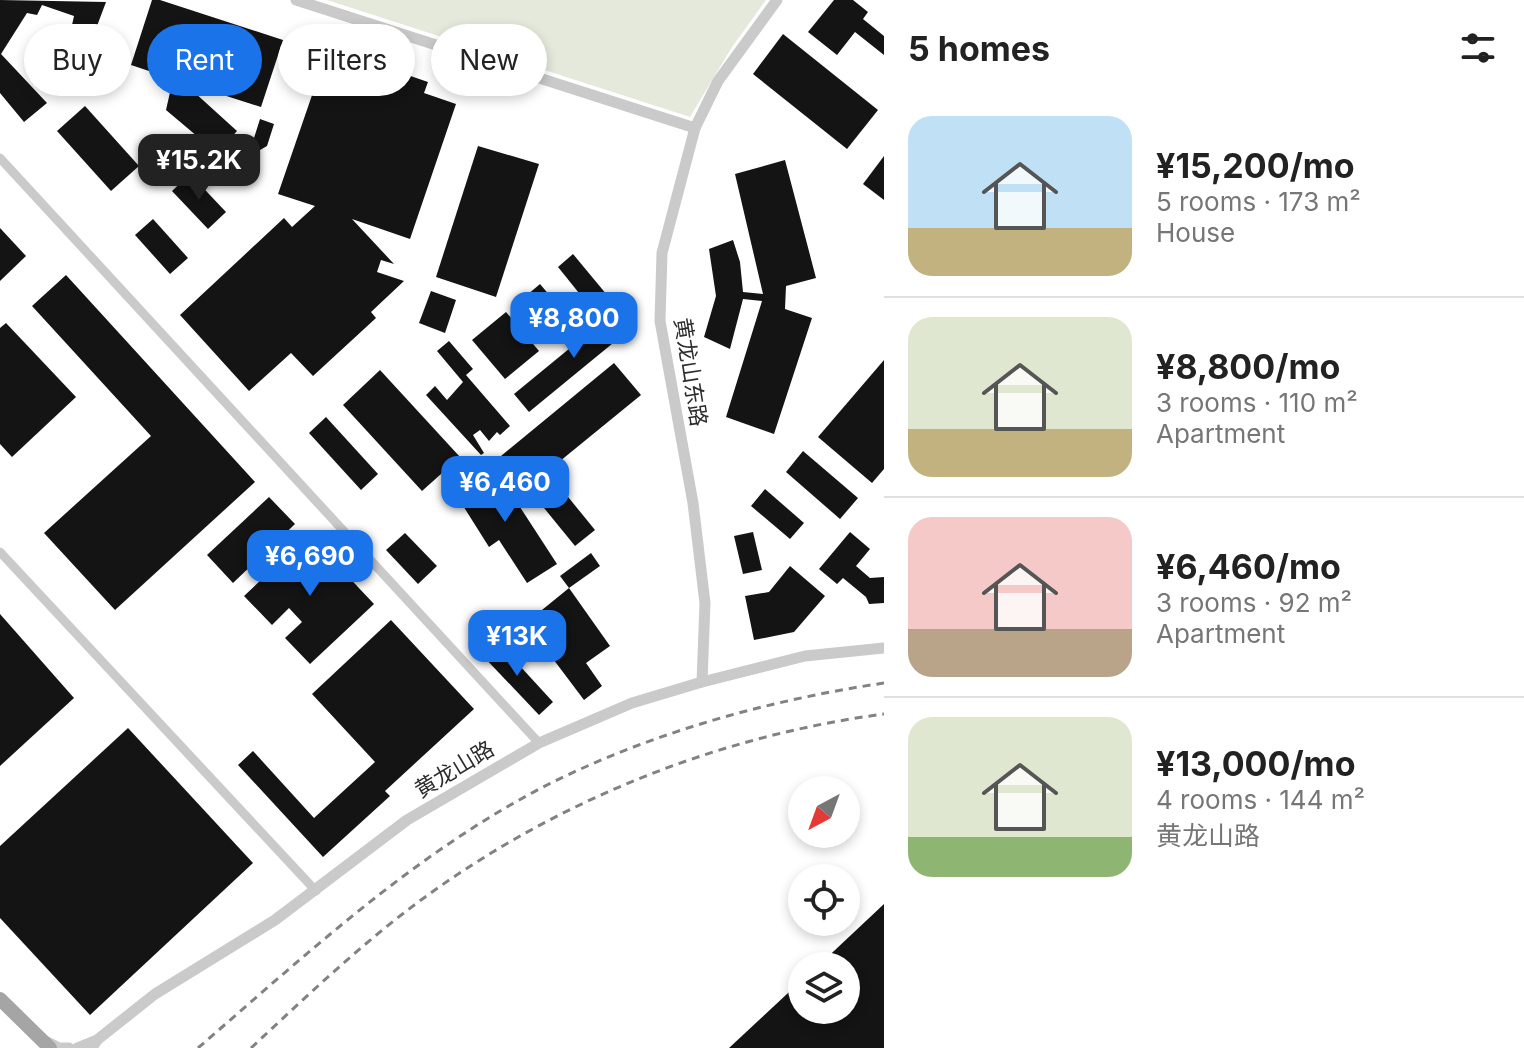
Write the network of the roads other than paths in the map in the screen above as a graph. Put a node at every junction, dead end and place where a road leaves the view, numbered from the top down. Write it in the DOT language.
graph roads {
  1 [pos="296,0"];
  2 [pos="777,0"];
  3 [pos="695,128"];
  4 [pos="0,158"];
  5 [pos="0,552"];
  6 [pos="884,648"];
  7 [pos="702,682"];
  8 [pos="539,743"];
  9 [pos="316,891"];
  10 [pos="0,999"];
  11 [pos="35,1035"];
  12 [pos="95,1044"];
  13 [pos="50,1048"];
  14 [pos="69,1048"];
  15 [pos="77,1048"];
  1 -- 3 [label="street"];
  2 -- 3 [label="street, 黄龙山东路"];
  3 -- 7 [label="street, 黄龙山东路"];
  4 -- 8 [label="street"];
  5 -- 9 [label="street"];
  6 -- 7 [label="street, 黄龙山路"];
  7 -- 8 [label="street, 黄龙山路"];
  8 -- 9 [label="street, 黄龙山路"];
  9 -- 12 [label="street, 黄龙山路"];
  10 -- 11 [label="main road"];
  11 -- 13 [label="main road"];
  11 -- 14 [label="street"];
  12 -- 15 [label="street, 黄龙山路"];
}
